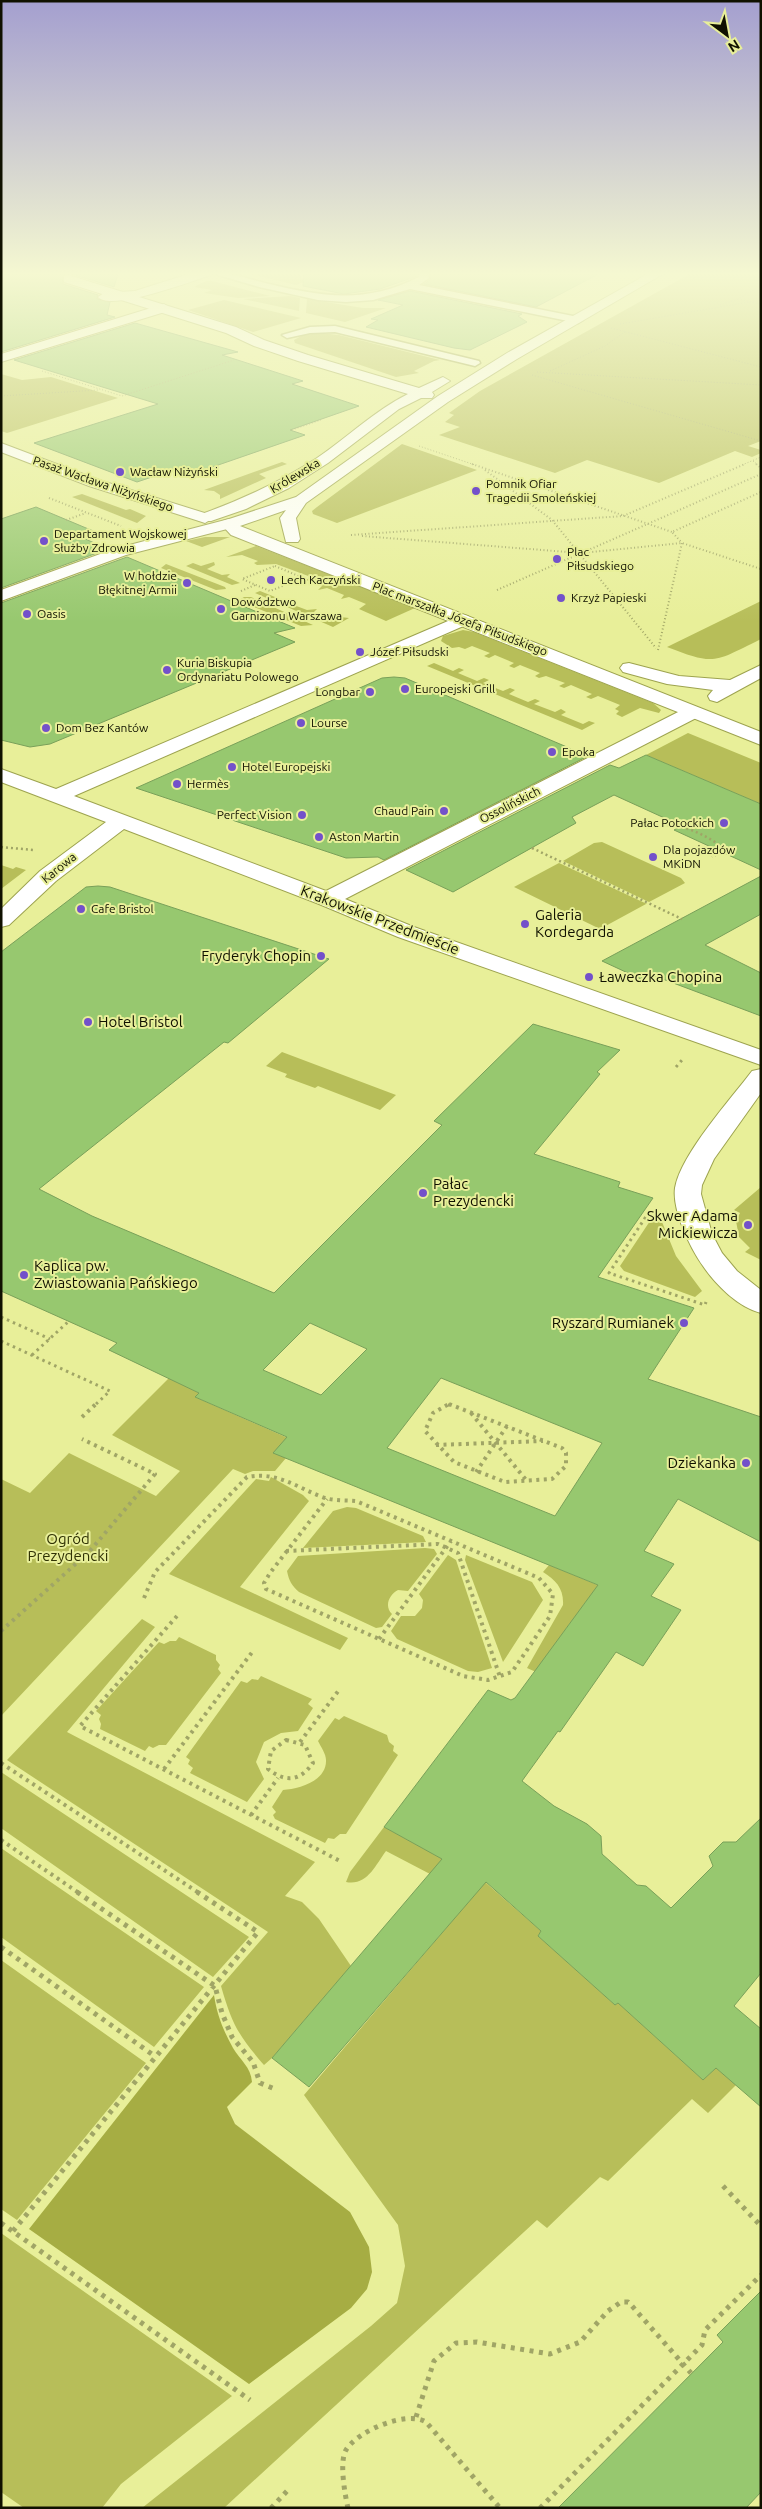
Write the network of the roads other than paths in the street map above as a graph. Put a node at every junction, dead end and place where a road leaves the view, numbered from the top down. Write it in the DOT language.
graph roads {
  1 [pos="403,388"];
  2 [pos="428,388"];
  3 [pos="461,388"];
  4 [pos="419,393"];
  5 [pos="443,399"];
  6 [pos="1,447"];
  7 [pos="301,500"];
  8 [pos="205,518"];
  9 [pos="229,524"];
  10 [pos="292,539"];
  11 [pos="120,552"];
  12 [pos="1,596"];
  13 [pos="462,620"];
  14 [pos="552,638"];
  15 [pos="615,662"];
  16 [pos="761,670"];
  17 [pos="730,686"];
  18 [pos="692,712"];
  19 [pos="761,739"];
  20 [pos="1,775"];
  21 [pos="57,796"];
  22 [pos="121,821"];
  23 [pos="327,899"];
  24 [pos="1,920"];
  25 [pos="761,1058"];
  26 [pos="761,1076"];
  27 [pos="761,1304"];
  1 -- 4 [label="street"];
  2 -- 4 [label="street, Królewska"];
  3 -- 5 [label="street, Królewska"];
  4 -- 5 [label="street"];
  4 -- 8 [label="street, Królewska"];
  5 -- 7 [label="street, Królewska"];
  6 -- 8 [label="street, Pasaż Wacława Niżyńskiego"];
  7 -- 9 [label="street"];
  7 -- 10 [label="street"];
  8 -- 9 [label="street, Pasaż Wacława Niżyńskiego"];
  8 -- 11 [label="street, Królewska"];
  9 -- 10 [label="street, Plac marszałka Józefa Piłsudskiego"];
  9 -- 11 [label="street, Królewska"];
  9 -- 13 [label="street, Plac marszałka Józefa Piłsudskiego"];
  10 -- 14 [label="street, Plac marszałka Józefa Piłsudskiego"];
  11 -- 12 [label="street, Królewska"];
  13 -- 18 [label="street, Plac marszałka Józefa Piłsudskiego"];
  13 -- 21 [label="street"];
  15 -- 17 [label="street"];
  16 -- 17 [label="street"];
  17 -- 18 [label="street, Ossolińskich"];
  18 -- 19 [label="street, Plac marszałka Józefa Piłsudskiego"];
  18 -- 23 [label="street, Ossolińskich"];
  20 -- 21 [label="street, Krakowskie Przedmieście"];
  21 -- 22 [label="street, Krakowskie Przedmieście"];
  22 -- 23 [label="street, Krakowskie Przedmieście"];
  22 -- 24 [label="street, Karowa"];
  23 -- 25 [label="street, Krakowskie Przedmieście"];
  26 -- 27 [label="street"];
}
